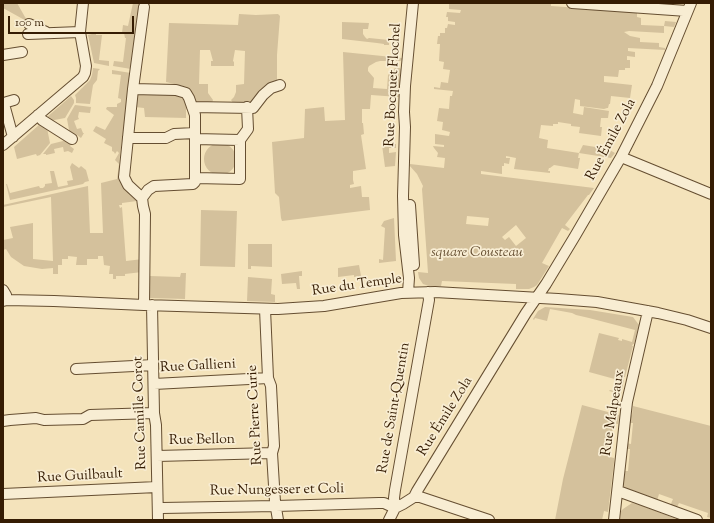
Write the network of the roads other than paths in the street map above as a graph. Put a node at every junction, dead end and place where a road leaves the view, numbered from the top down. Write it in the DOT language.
graph roads {
  1 [pos="83,3"];
  2 [pos="413,3"];
  3 [pos="572,3"];
  4 [pos="144,7"];
  5 [pos="689,7"];
  6 [pos="28,29"];
  7 [pos="80,32"];
  8 [pos="22,52"];
  9 [pos="3,56"];
  10 [pos="280,85"];
  11 [pos="133,89"];
  12 [pos="14,100"];
  13 [pos="192,107"];
  14 [pos="247,108"];
  15 [pos="38,115"];
  16 [pos="195,136"];
  17 [pos="13,137"];
  18 [pos="128,137"];
  19 [pos="72,139"];
  20 [pos="240,140"];
  21 [pos="3,145"];
  22 [pos="621,157"];
  23 [pos="404,168"];
  24 [pos="196,178"];
  25 [pos="711,194"];
  26 [pos="142,198"];
  27 [pos="407,258"];
  28 [pos="415,270"];
  29 [pos="3,290"];
  30 [pos="412,292"];
  31 [pos="428,296"];
  32 [pos="536,298"];
  33 [pos="5,301"];
  34 [pos="148,305"];
  35 [pos="266,308"];
  36 [pos="648,311"];
  37 [pos="711,328"];
  38 [pos="153,365"];
  39 [pos="76,368"];
  40 [pos="268,378"];
  41 [pos="154,384"];
  42 [pos="154,413"];
  43 [pos="3,421"];
  44 [pos="272,453"];
  45 [pos="157,456"];
  46 [pos="157,487"];
  47 [pos="618,491"];
  48 [pos="3,494"];
  49 [pos="414,497"];
  50 [pos="276,506"];
  51 [pos="158,508"];
  52 [pos="395,508"];
  53 [pos="158,520"];
  54 [pos="278,520"];
  55 [pos="389,520"];
  56 [pos="489,520"];
  57 [pos="614,520"];
  58 [pos="697,520"];
  1 -- 7 [label="street"];
  2 -- 23 [label="street, Rue Bocquet Flochel"];
  3 -- 5 [label="street"];
  4 -- 11 [label="street"];
  5 -- 22 [label="street, Rue Émile Zola"];
  6 -- 7 [label="street"];
  7 -- 15 [label="street"];
  8 -- 9 [label="street"];
  10 -- 14 [label="street"];
  11 -- 13 [label="street"];
  11 -- 18 [label="street"];
  12 -- 17 [label="street"];
  13 -- 14 [label="street"];
  13 -- 16 [label="street"];
  14 -- 20 [label="street"];
  15 -- 17 [label="street"];
  15 -- 19 [label="street"];
  16 -- 18 [label="street"];
  16 -- 20 [label="street"];
  16 -- 24 [label="street"];
  17 -- 21 [label="street"];
  18 -- 26 [label="street"];
  20 -- 24 [label="street"];
  22 -- 25 [label="street"];
  22 -- 32 [label="street, Rue Émile Zola"];
  23 -- 27 [label="street, Rue Bocquet Flochel"];
  23 -- 28 [label="street, Rue Bocquet Flochel"];
  24 -- 26 [label="street"];
  26 -- 34 [label="street, Rue Camille Corot"];
  27 -- 28 [label="street"];
  27 -- 30 [label="street, Rue Bocquet Flochel"];
  28 -- 30 [label="street, Rue Bocquet Flochel"];
  29 -- 33 [label="street"];
  30 -- 31 [label="street, Rue du Temple"];
  30 -- 35 [label="street, Rue du Temple"];
  31 -- 32 [label="street, Rue du Temple"];
  31 -- 52 [label="street, Rue de Saint-Quentin"];
  32 -- 36 [label="street, Rue du Temple"];
  32 -- 49 [label="street, Rue Émile Zola"];
  33 -- 34 [label="street, Rue du Temple"];
  34 -- 35 [label="street, Rue du Temple"];
  34 -- 38 [label="street, Rue Camille Corot"];
  35 -- 40 [label="street, Rue Pierre Curie"];
  36 -- 37 [label="street, Rue du Temple"];
  36 -- 47 [label="street, Rue Malpeaux"];
  38 -- 39 [label="street"];
  38 -- 41 [label="street, Rue Camille Corot"];
  40 -- 41 [label="street, Rue Gallieni"];
  40 -- 44 [label="street, Rue Pierre Curie"];
  41 -- 42 [label="street, Rue Camille Corot"];
  42 -- 43 [label="street"];
  42 -- 45 [label="street, Rue Camille Corot"];
  44 -- 45 [label="street, Rue Bellon"];
  44 -- 50 [label="street, Rue Pierre Curie"];
  45 -- 46 [label="street, Rue Camille Corot"];
  46 -- 48 [label="street, Rue Guilbault"];
  46 -- 51 [label="street, Rue Camille Corot"];
  47 -- 57 [label="street, Rue Malpeaux"];
  47 -- 58 [label="street"];
  49 -- 52 [label="street, Rue Émile Zola"];
  49 -- 56 [label="street"];
  50 -- 51 [label="street, Rue Nungesser et Coli"];
  50 -- 52 [label="street, Rue Nungesser et Coli"];
  50 -- 54 [label="street, Rue Pierre Curie"];
  51 -- 53 [label="street, Rue Camille Corot"];
  52 -- 55 [label="street, Rue de Saint-Quentin"];
}
